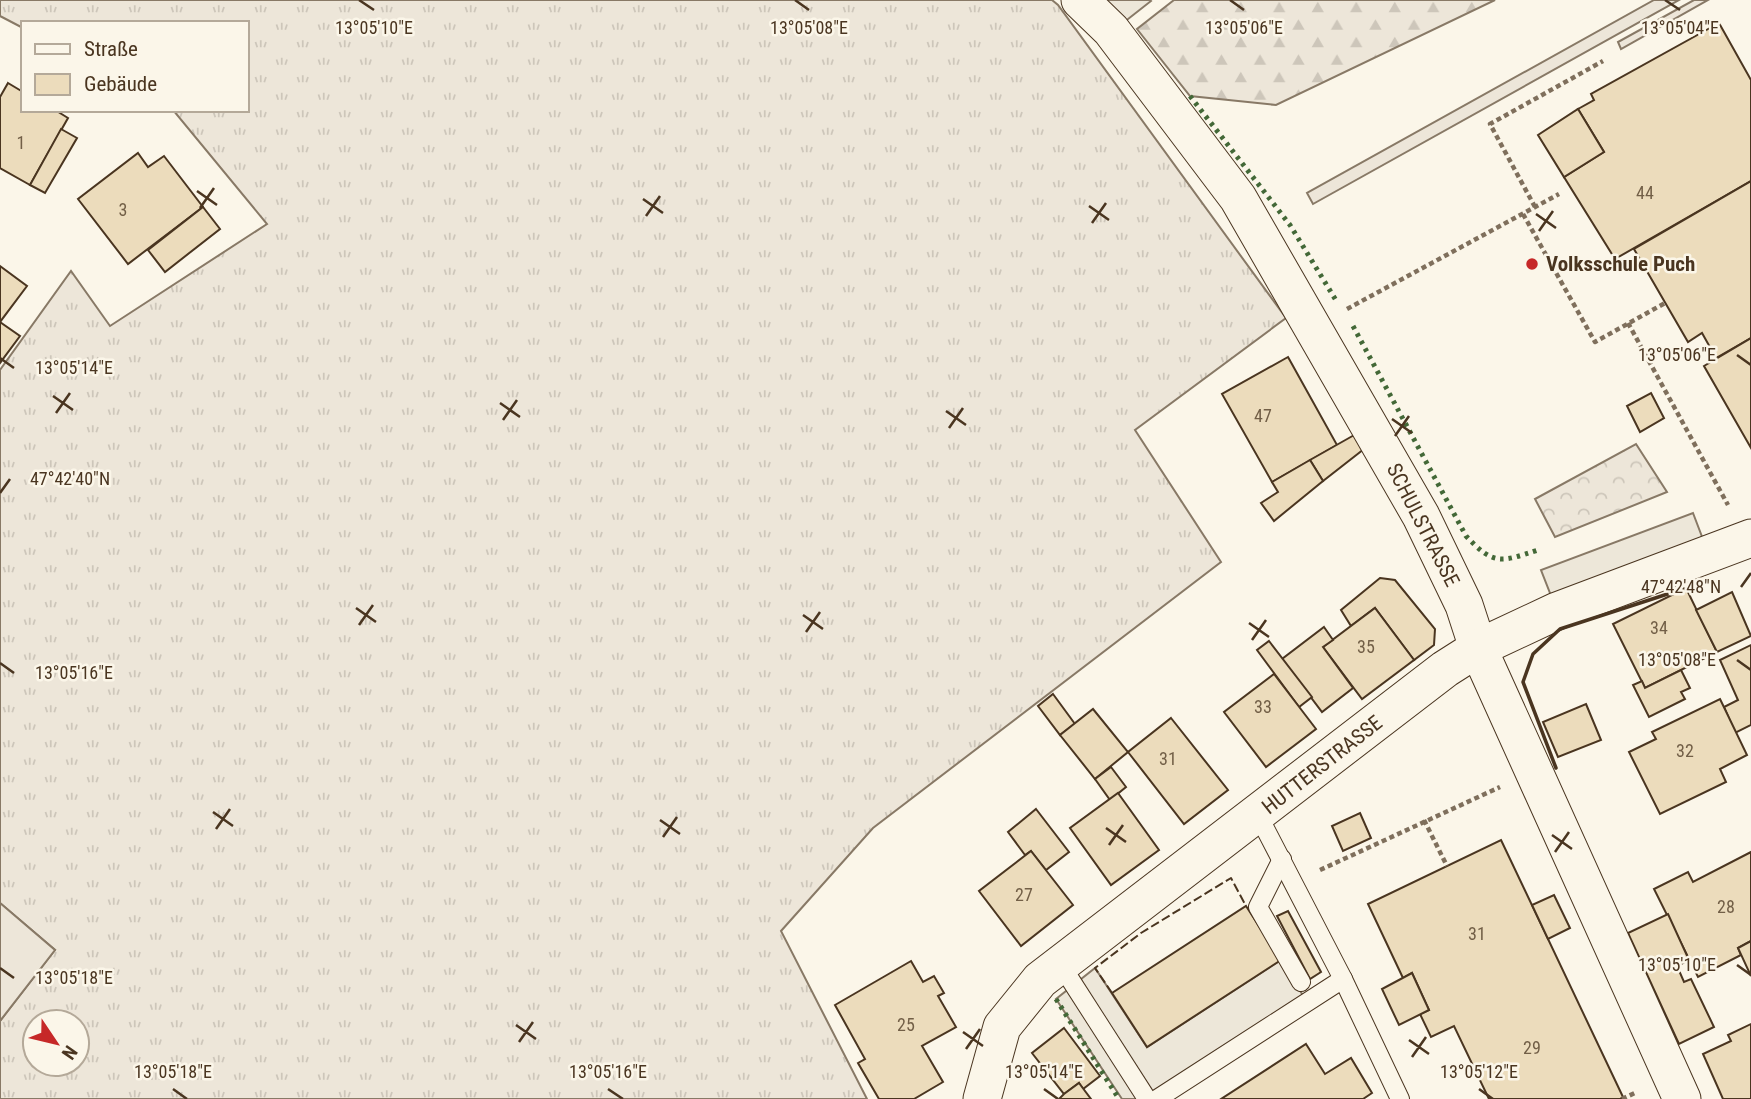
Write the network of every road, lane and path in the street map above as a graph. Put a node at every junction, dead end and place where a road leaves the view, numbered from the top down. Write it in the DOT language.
graph roads {
  1 [pos="1080,0"];
  2 [pos="1604,61"];
  3 [pos="1559,194"];
  4 [pos="1535,207"];
  5 [pos="1523,214"];
  6 [pos="1665,303"];
  7 [pos="1628,323"];
  8 [pos="1314,327"];
  9 [pos="1749,539"];
  10 [pos="1478,648"];
  11 [pos="1485,791"];
  12 [pos="1258,815"];
  13 [pos="1424,820"];
  14 [pos="1346,858"];
  15 [pos="1282,859"];
  16 [pos="1447,866"];
  17 [pos="1061,965"];
  18 [pos="1343,979"];
  19 [pos="1301,982"];
  20 [pos="982,1099"];
  21 [pos="1147,1099"];
  22 [pos="1157,1099"];
  23 [pos="1400,1099"];
  24 [pos="1682,1099"];
  1 -- 8 [label="street, SCHULSTRASSE"];
  2 -- 4 [label="path"];
  3 -- 4 [label="path"];
  4 -- 5 [label="path"];
  5 -- 7 [label="path"];
  5 -- 8 [label="path"];
  6 -- 7 [label="path"];
  7 -- 9 [label="path"];
  8 -- 10 [label="street, SCHULSTRASSE"];
  9 -- 10 [label="street, HUTTERSTRASSE"];
  10 -- 12 [label="street, HUTTERSTRASSE"];
  10 -- 24 [label="street, SCHULSTRASSE"];
  11 -- 13 [label="path"];
  12 -- 15 [label="lane"];
  12 -- 17 [label="street, HUTTERSTRASSE"];
  13 -- 14 [label="path"];
  13 -- 16 [label="path"];
  15 -- 18 [label="lane"];
  15 -- 19 [label="lane"];
  17 -- 20 [label="street, HUTTERSTRASSE"];
  17 -- 21 [label="lane"];
  18 -- 22 [label="lane"];
  18 -- 23 [label="lane"];
}
